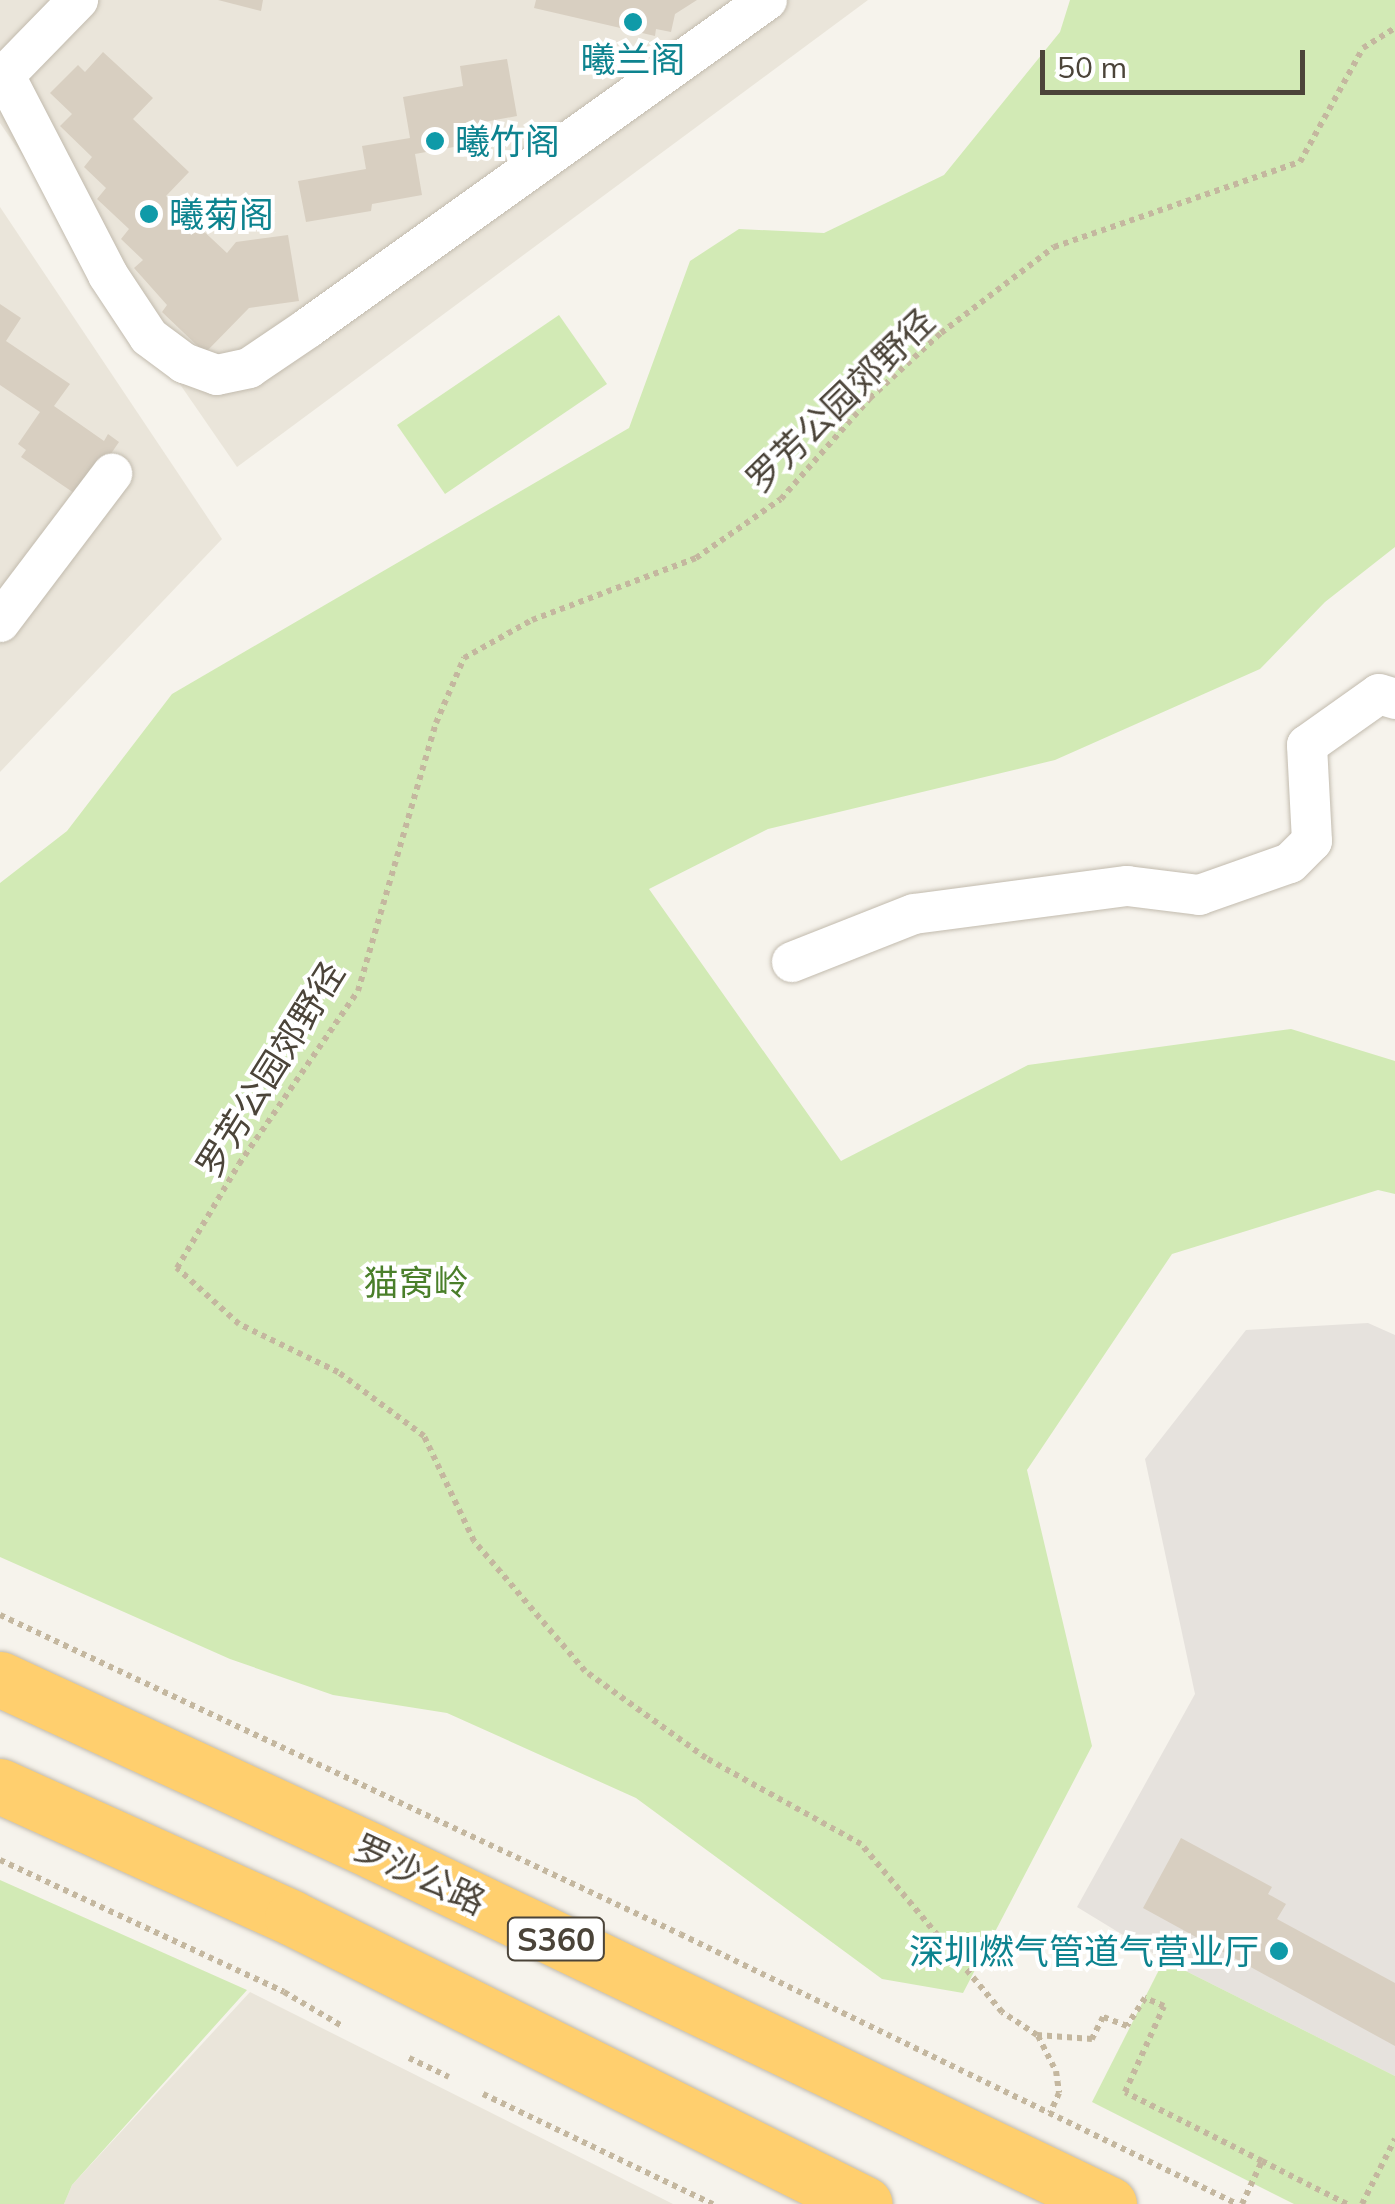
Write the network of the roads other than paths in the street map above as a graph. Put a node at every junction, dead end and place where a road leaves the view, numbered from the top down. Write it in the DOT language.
graph roads {
  1 [pos="78,0"];
  2 [pos="767,0"];
  3 [pos="2,78"];
  4 [pos="112,474"];
  5 [pos="0,622"];
  6 [pos="1395,699"];
  7 [pos="792,962"];
  8 [pos="0,1679"];
  9 [pos="0,1786"];
  10 [pos="865,2204"];
  11 [pos="1109,2204"];
  1 -- 3 [label="street"];
  2 -- 3 [label="street"];
  4 -- 5 [label="street"];
  6 -- 7 [label="street"];
  8 -- 11 [label="highway, 罗沙公路 / S360"];
  9 -- 10 [label="highway"];
}
